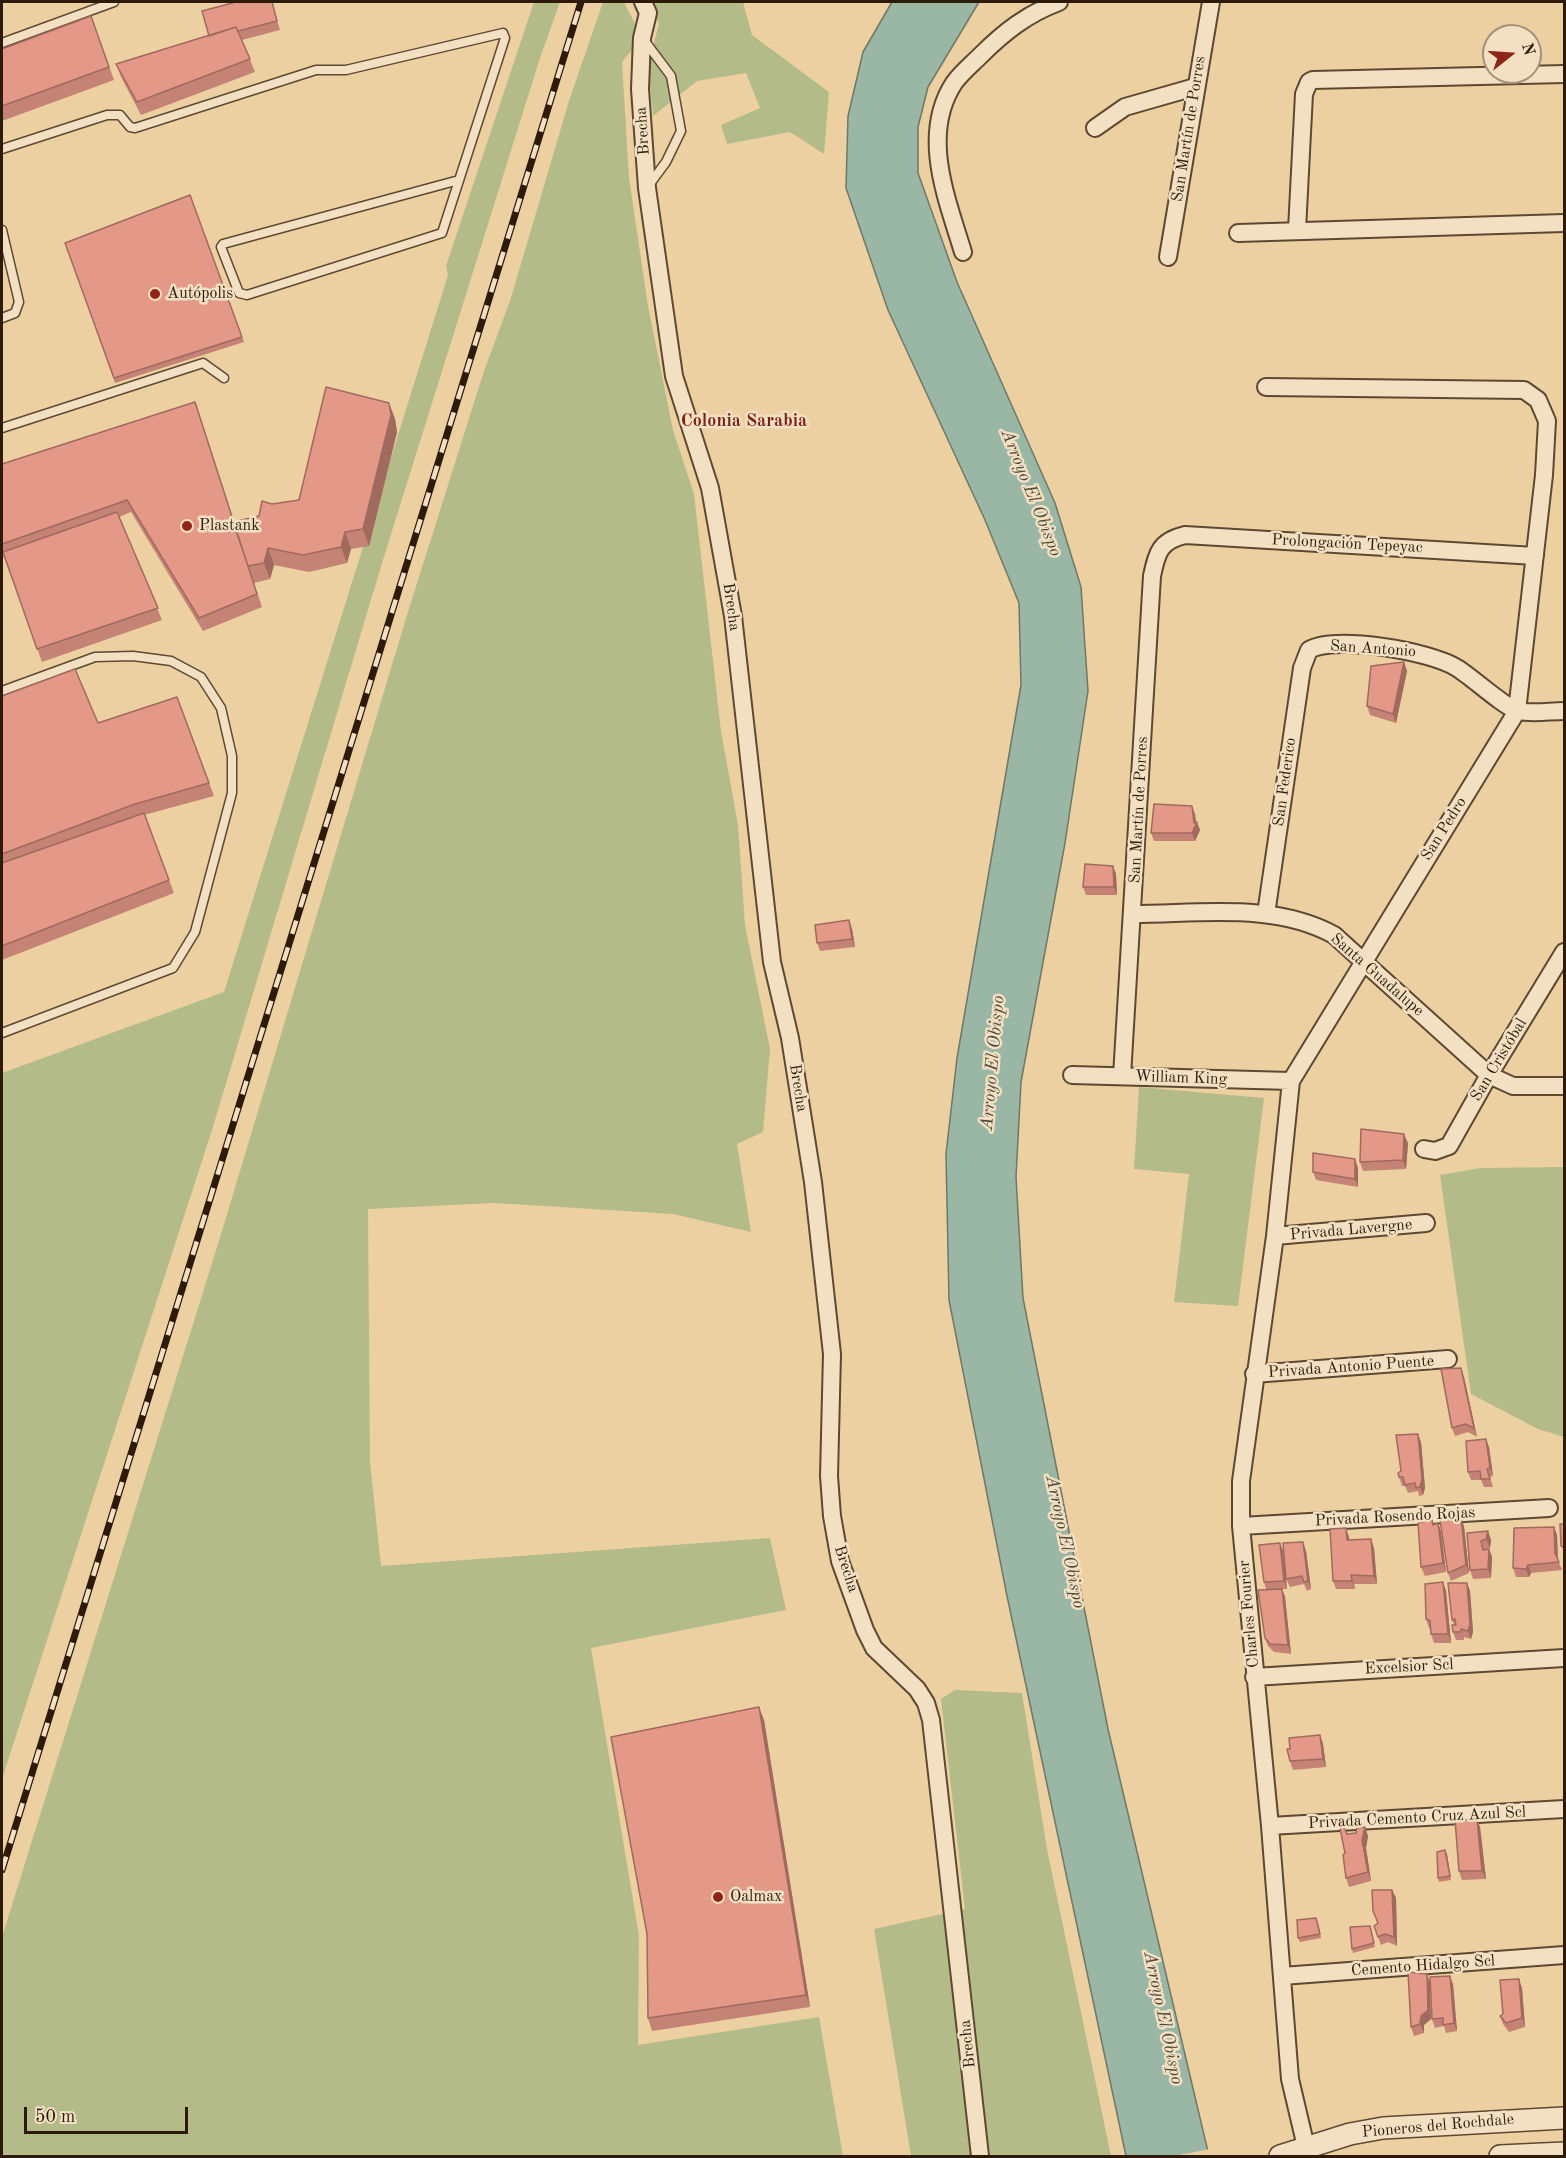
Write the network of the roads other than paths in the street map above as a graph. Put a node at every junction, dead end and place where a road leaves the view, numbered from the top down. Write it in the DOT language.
graph roads {
  1 [pos="114,2"];
  2 [pos="643,2"];
  3 [pos="1059,2"];
  4 [pos="1211,2"];
  5 [pos="642,38"];
  6 [pos="2,43"];
  7 [pos="1564,74"];
  8 [pos="1195,87"];
  9 [pos="1095,128"];
  10 [pos="2,149"];
  11 [pos="459,180"];
  12 [pos="647,188"];
  13 [pos="1564,223"];
  14 [pos="2,230"];
  15 [pos="1297,230"];
  16 [pos="1238,232"];
  17 [pos="963,252"];
  18 [pos="1168,257"];
  19 [pos="2,318"];
  20 [pos="224,378"];
  21 [pos="1266,387"];
  22 [pos="2,428"];
  23 [pos="1162,546"];
  24 [pos="1535,556"];
  25 [pos="1309,650"];
  26 [pos="2,692"];
  27 [pos="1517,711"];
  28 [pos="1564,711"];
  29 [pos="1133,914"];
  30 [pos="1266,914"];
  31 [pos="1564,952"];
  32 [pos="1363,961"];
  33 [pos="2,1033"];
  34 [pos="1072,1075"];
  35 [pos="1489,1075"];
  36 [pos="1122,1076"];
  37 [pos="1291,1081"];
  38 [pos="1564,1086"];
  39 [pos="1424,1149"];
  40 [pos="1426,1223"];
  41 [pos="1275,1236"];
  42 [pos="1448,1359"];
  43 [pos="1254,1374"];
  44 [pos="1549,1508"];
  45 [pos="1241,1526"];
  46 [pos="1564,1658"];
  47 [pos="1254,1677"];
  48 [pos="1564,1809"];
  49 [pos="1270,1826"];
  50 [pos="1564,1955"];
  51 [pos="1282,1976"];
  52 [pos="1564,2118"];
  53 [pos="1306,2147"];
  54 [pos="1564,2152"];
  55 [pos="980,2157"];
  56 [pos="1280,2157"];
  57 [pos="1500,2157"];
  1 -- 6 [label="lane"];
  2 -- 5 [label="street, Brecha"];
  3 -- 17 [label="street"];
  4 -- 8 [label="street, San Martín de Porres"];
  5 -- 12 [label="street, Brecha"];
  5 -- 12 [label="lane"];
  7 -- 15 [label="street"];
  8 -- 9 [label="street"];
  8 -- 18 [label="street, San Martín de Porres"];
  10 -- 11 [label="lane"];
  11 -- 11 [label="lane"];
  12 -- 55 [label="street, Brecha"];
  13 -- 15 [label="street"];
  14 -- 19 [label="lane"];
  15 -- 16 [label="street"];
  20 -- 22 [label="lane"];
  21 -- 24 [label="street, San Pedro"];
  23 -- 24 [label="street, Prolongación Tepeyac"];
  23 -- 29 [label="street, San Martín de Porres"];
  24 -- 27 [label="street, San Pedro"];
  25 -- 27 [label="street, San Antonio"];
  25 -- 30 [label="street, San Federico"];
  26 -- 33 [label="lane"];
  27 -- 28 [label="street"];
  27 -- 32 [label="street, San Pedro"];
  29 -- 30 [label="street, Santa Guadalupe"];
  29 -- 36 [label="street, San Martín de Porres"];
  30 -- 32 [label="street, Santa Guadalupe"];
  31 -- 35 [label="street, San Cristóbal"];
  32 -- 35 [label="street, Santa Guadalupe"];
  32 -- 37 [label="street, San Pedro"];
  34 -- 36 [label="street, William King"];
  35 -- 38 [label="street, Santa Guadalupe"];
  35 -- 39 [label="street, San Cristóbal"];
  36 -- 37 [label="street, William King"];
  37 -- 41 [label="street, Charles Fourier"];
  40 -- 41 [label="street, Privada Lavergne"];
  41 -- 43 [label="street, Charles Fourier"];
  42 -- 43 [label="street, Privada Antonio Puente"];
  43 -- 45 [label="street, Charles Fourier"];
  44 -- 45 [label="street, Privada Rosendo Rojas"];
  45 -- 47 [label="street, Charles Fourier"];
  46 -- 47 [label="street, Excelsior Scl"];
  47 -- 49 [label="street, Charles Fourier"];
  48 -- 49 [label="street, Privada Cemento Cruz Azul Scl"];
  49 -- 51 [label="street, Charles Fourier"];
  50 -- 51 [label="street, Cemento Hidalgo Scl"];
  51 -- 53 [label="street, Charles Fourier"];
  52 -- 53 [label="street, Pioneros del Rochdale"];
  53 -- 56 [label="street, Pioneros del Rochdale"];
  54 -- 57 [label="street"];
}
